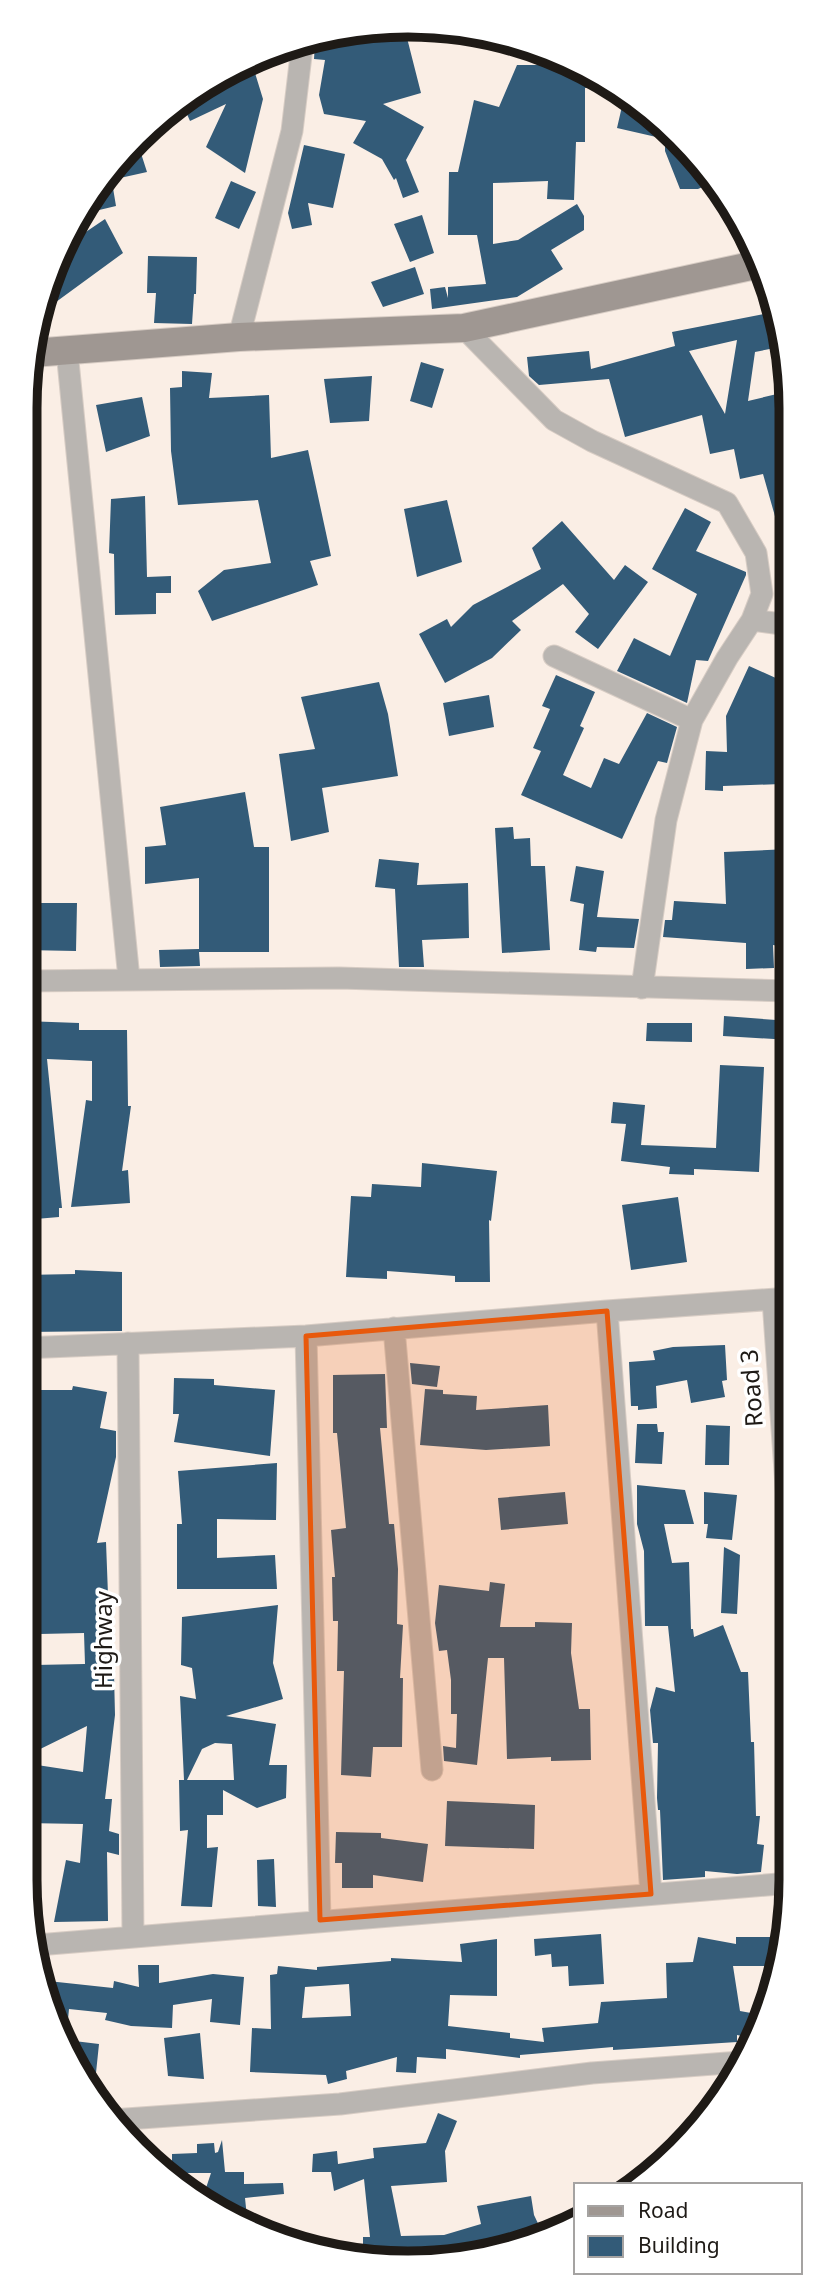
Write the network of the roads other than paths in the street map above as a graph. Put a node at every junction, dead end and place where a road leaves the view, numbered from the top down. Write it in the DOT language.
graph roads {
  1 [pos="301,52"];
  2 [pos="751,266"];
  3 [pos="464,328"];
  4 [pos="239,337"];
  5 [pos="67,351"];
  6 [pos="41,352"];
  7 [pos="752,620"];
  8 [pos="779,624"];
  9 [pos="554,656"];
  10 [pos="692,720"];
  11 [pos="129,979"];
  12 [pos="37,981"];
  13 [pos="642,988"];
  14 [pos="779,991"];
  15 [pos="779,1299"];
  16 [pos="607,1311"];
  17 [pos="394,1328"];
  18 [pos="306,1336"];
  19 [pos="128,1343"];
  20 [pos="37,1347"];
  21 [pos="432,1770"];
  22 [pos="779,1885"];
  23 [pos="651,1894"];
  24 [pos="320,1920"];
  25 [pos="133,1936"];
  26 [pos="43,1944"];
  27 [pos="732,2063"];
  28 [pos="124,2119"];
  1 -- 4 [label="street"];
  2 -- 3 [label="street"];
  3 -- 4 [label="street"];
  3 -- 7 [label="street"];
  4 -- 5 [label="street"];
  5 -- 6 [label="street"];
  5 -- 11 [label="street"];
  7 -- 8 [label="street"];
  7 -- 10 [label="street"];
  9 -- 10 [label="street"];
  10 -- 13 [label="street"];
  11 -- 12 [label="street"];
  11 -- 13 [label="street"];
  13 -- 14 [label="street"];
  15 -- 16 [label="street"];
  16 -- 17 [label="street"];
  16 -- 23 [label="street"];
  17 -- 18 [label="street"];
  17 -- 21 [label="street"];
  18 -- 19 [label="street"];
  18 -- 24 [label="street"];
  19 -- 20 [label="street"];
  19 -- 25 [label="street, Highway"];
  22 -- 23 [label="street"];
  23 -- 24 [label="street"];
  24 -- 25 [label="street"];
  25 -- 26 [label="street"];
  27 -- 28 [label="street"];
}
